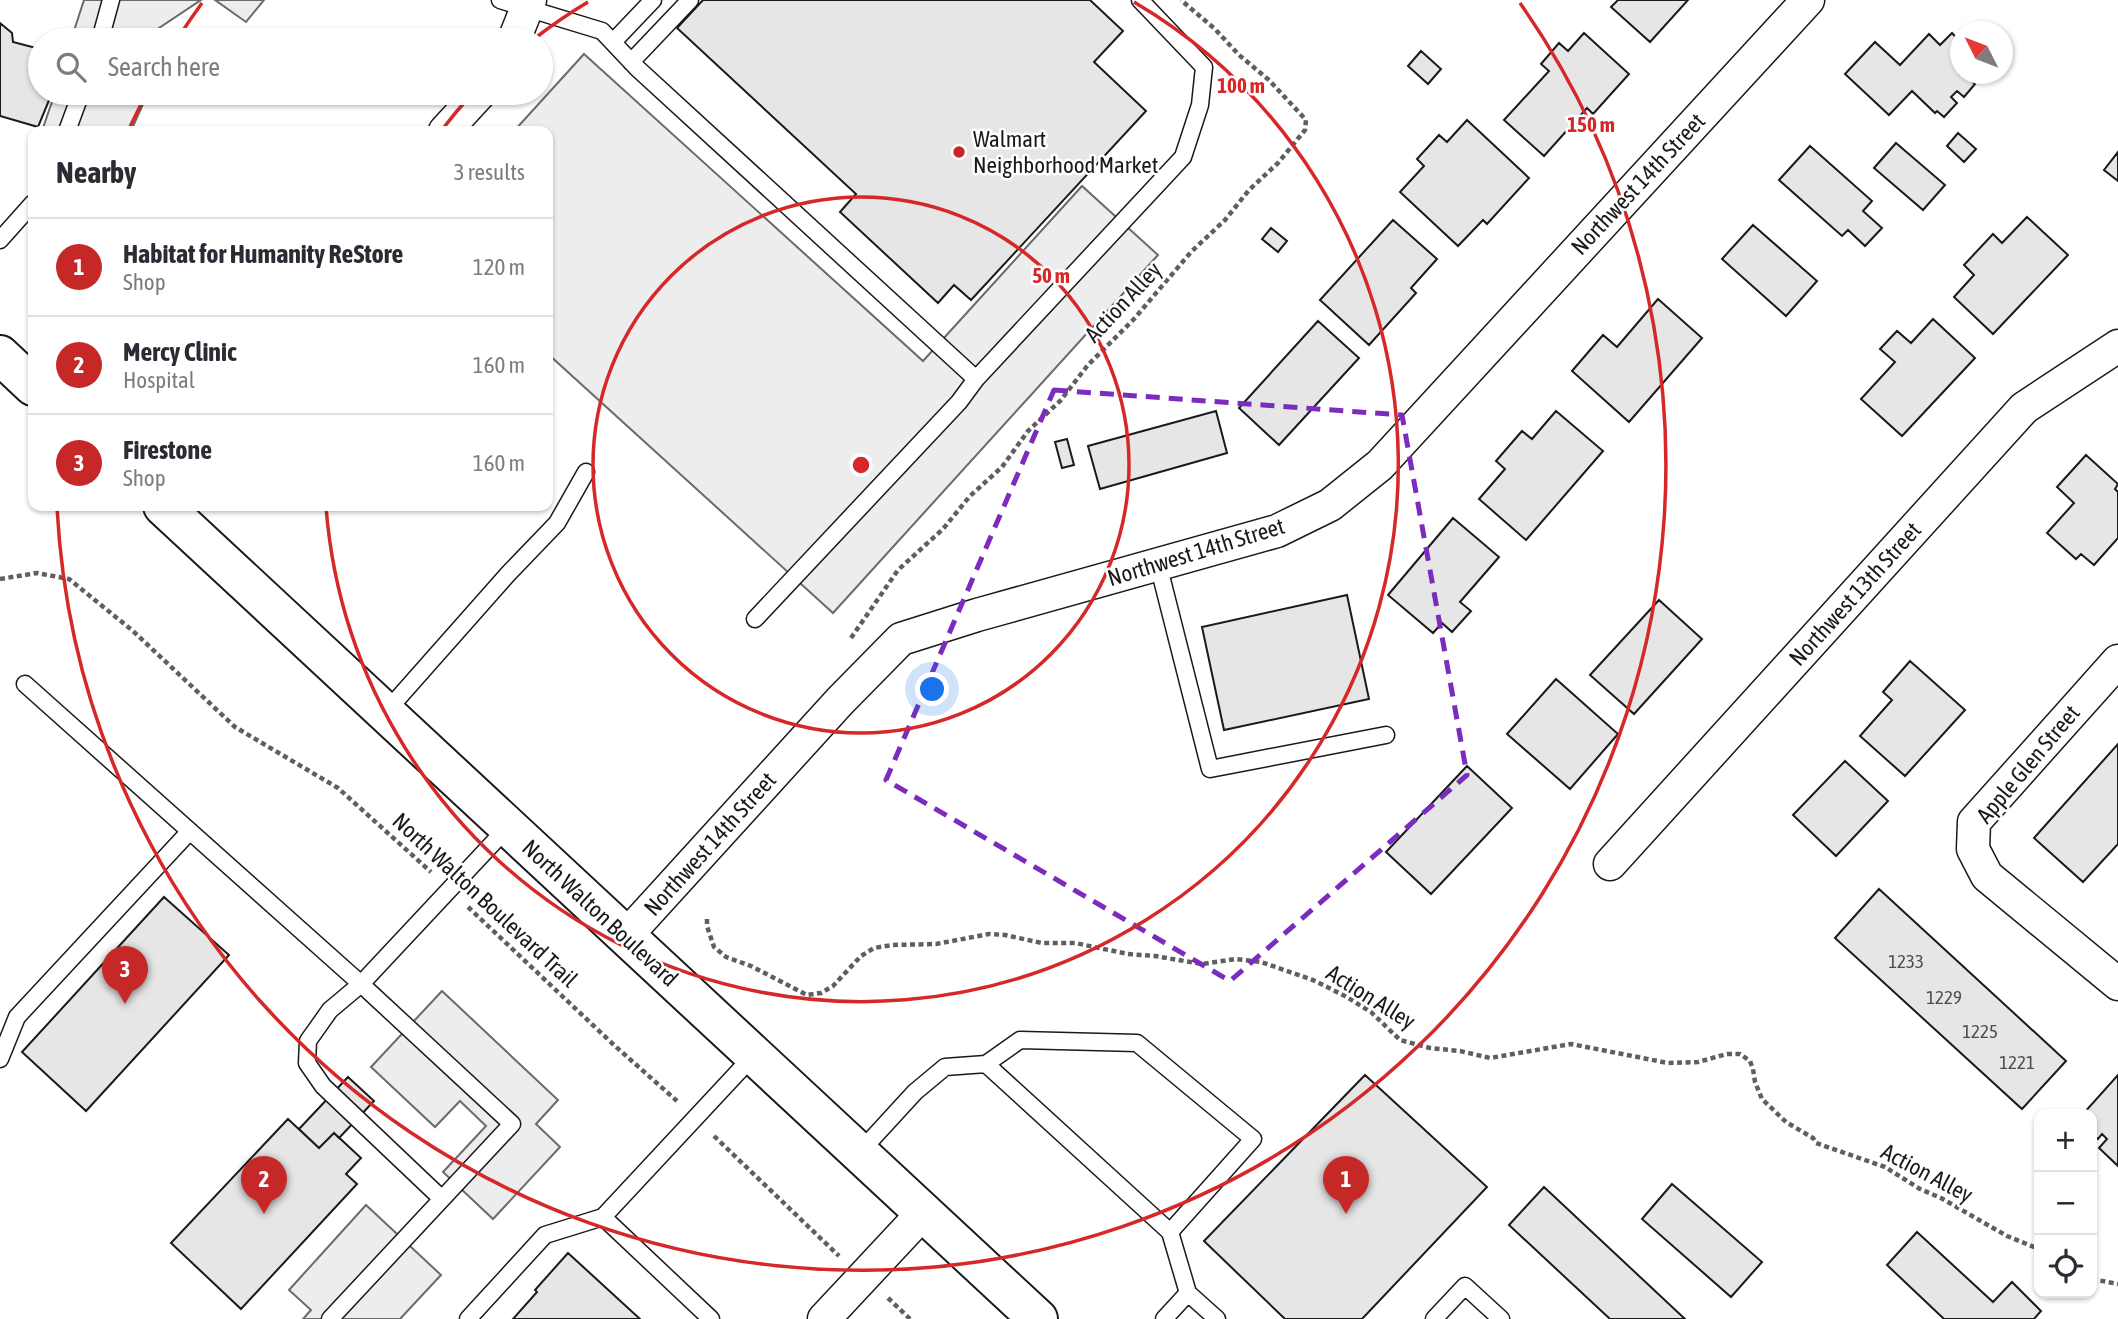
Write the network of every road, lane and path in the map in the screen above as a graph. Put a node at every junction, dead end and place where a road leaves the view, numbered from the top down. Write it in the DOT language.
graph roads {
  1 [pos="111,0"];
  2 [pos="653,0"];
  3 [pos="690,0"];
  4 [pos="1140,0"];
  5 [pos="1181,0"];
  6 [pos="1808,0"];
  7 [pos="519,3"];
  8 [pos="103,28"];
  9 [pos="516,28"];
  10 [pos="613,42"];
  11 [pos="631,62"];
  12 [pos="77,105"];
  13 [pos="469,105"];
  14 [pos="69,126"];
  15 [pos="450,126"];
  16 [pos="28,209"];
  17 [pos="0,240"];
  18 [pos="2118,346"];
  19 [pos="0,355"];
  20 [pos="976,379"];
  21 [pos="28,381"];
  22 [pos="586,472"];
  23 [pos="168,511"];
  24 [pos="1158,564"];
  25 [pos="0,579"];
  26 [pos="755,619"];
  27 [pos="851,638"];
  28 [pos="2118,661"];
  29 [pos="25,684"];
  30 [pos="385,713"];
  31 [pos="1385,735"];
  32 [pos="508,827"];
  33 [pos="190,831"];
  34 [pos="1610,863"];
  35 [pos="450,890"];
  36 [pos="707,919"];
  37 [pos="626,936"];
  38 [pos="361,984"];
  39 [pos="2118,984"];
  40 [pos="754,1055"];
  41 [pos="0,1059"];
  42 [pos="986,1064"];
  43 [pos="695,1118"];
  44 [pos="859,1153"];
  45 [pos="442,1199"];
  46 [pos="923,1213"];
  47 [pos="603,1217"];
  48 [pos="1170,1232"];
  49 [pos="2034,1247"];
  50 [pos="863,1276"];
  51 [pos="2097,1280"];
  52 [pos="2118,1283"];
  53 [pos="1188,1293"];
  54 [pos="330,1319"];
  55 [pos="468,1319"];
  56 [pos="711,1319"];
  57 [pos="824,1319"];
  58 [pos="910,1319"];
  59 [pos="1038,1319"];
  60 [pos="1164,1319"];
  61 [pos="1217,1319"];
  62 [pos="1434,1319"];
  63 [pos="1501,1319"];
  1 -- 8 [label="lane"];
  2 -- 10 [label="lane"];
  3 -- 11 [label="lane"];
  4 -- 20 [label="lane"];
  5 -- 27 [label="path, Action Alley"];
  6 -- 24 [label="street, Northwest 14th Street"];
  7 -- 9 [label="street"];
  7 -- 10 [label="lane"];
  10 -- 11 [label="lane"];
  11 -- 20 [label="lane"];
  12 -- 14 [label="lane"];
  13 -- 15 [label="street"];
  16 -- 17 [label="lane"];
  18 -- 34 [label="street, Northwest 13th Street"];
  19 -- 21 [label="main road"];
  20 -- 26 [label="lane"];
  22 -- 30 [label="lane"];
  23 -- 30 [label="main road, North Walton Boulevard"];
  24 -- 31 [label="lane"];
  24 -- 37 [label="street, Northwest 14th Street"];
  25 -- 35 [label="path, North Walton Boulevard Trail"];
  28 -- 39 [label="street, Apple Glen Street"];
  29 -- 33 [label="lane"];
  30 -- 32 [label="main road, North Walton Boulevard"];
  32 -- 35 [label="lane"];
  32 -- 37 [label="main road, North Walton Boulevard"];
  33 -- 38 [label="lane"];
  33 -- 41 [label="lane"];
  35 -- 38 [label="lane"];
  35 -- 43 [label="path, North Walton Boulevard Trail"];
  36 -- 49 [label="path, Action Alley"];
  37 -- 40 [label="main road, North Walton Boulevard"];
  38 -- 45 [label="lane"];
  38 -- 45 [label="lane"];
  40 -- 43 [label="lane"];
  40 -- 44 [label="main road, North Walton Boulevard"];
  42 -- 44 [label="lane"];
  42 -- 48 [label="lane"];
  42 -- 48 [label="lane"];
  43 -- 47 [label="lane"];
  43 -- 50 [label="path, North Walton Boulevard Trail"];
  44 -- 46 [label="main road, North Walton Boulevard"];
  45 -- 54 [label="lane"];
  46 -- 50 [label="street"];
  46 -- 59 [label="main road, North Walton Boulevard"];
  47 -- 55 [label="lane"];
  47 -- 56 [label="lane"];
  48 -- 53 [label="lane"];
  50 -- 57 [label="street"];
  50 -- 58 [label="path, North Walton Boulevard Trail"];
  51 -- 52 [label="path"];
  53 -- 60 [label="lane"];
  53 -- 61 [label="lane"];
  62 -- 63 [label="lane"];
}
